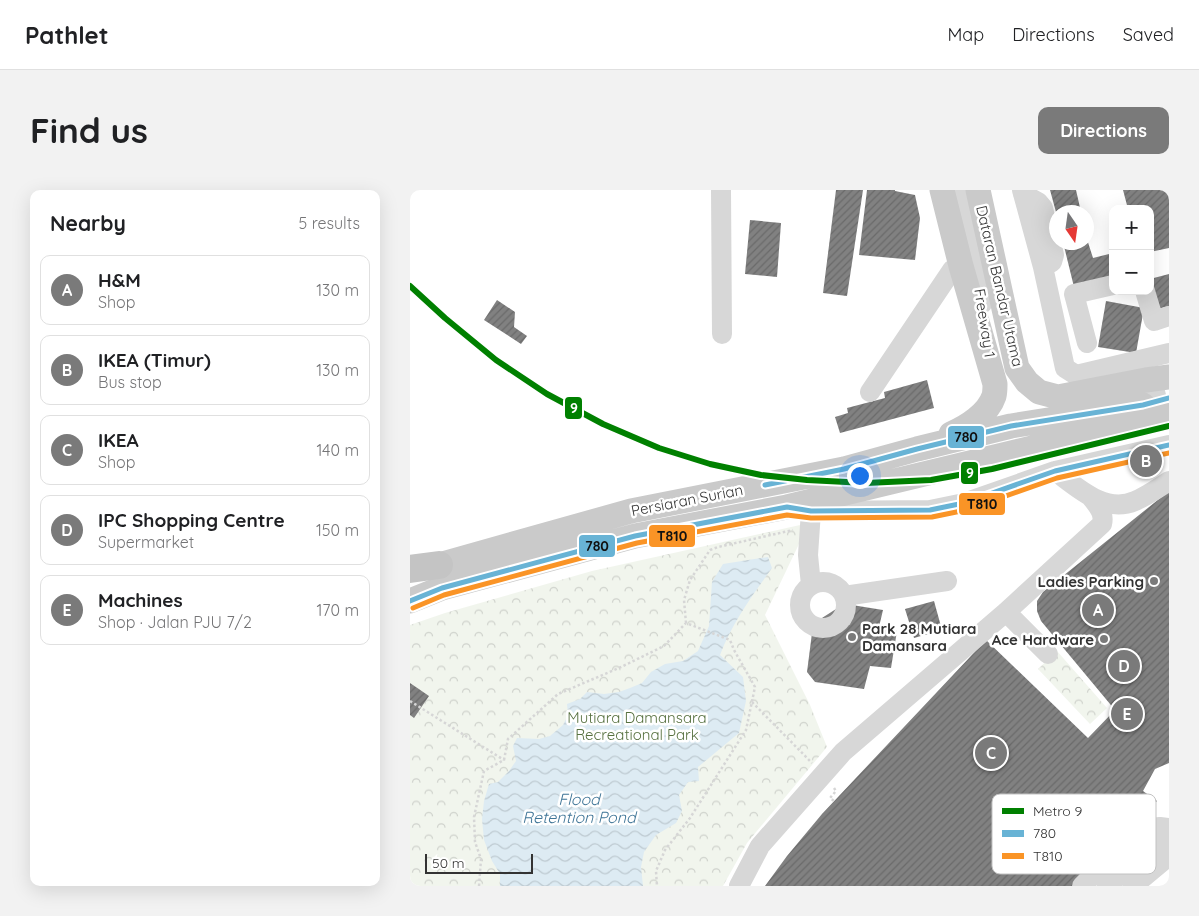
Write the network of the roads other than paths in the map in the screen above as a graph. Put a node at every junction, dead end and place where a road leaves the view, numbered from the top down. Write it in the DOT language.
graph roads {
  1 [pos="721,190"];
  2 [pos="942,190"];
  3 [pos="958,190"];
  4 [pos="978,190"];
  5 [pos="1022,192"];
  6 [pos="969,270"];
  7 [pos="1109,286"];
  8 [pos="1146,295"];
  9 [pos="1169,316"];
  10 [pos="722,334"];
  11 [pos="1087,343"];
  12 [pos="1169,354"];
  13 [pos="1018,368"];
  14 [pos="1169,377"];
  15 [pos="1169,382"];
  16 [pos="870,392"];
  17 [pos="1143,405"];
  18 [pos="1169,415"];
  19 [pos="1012,426"];
  20 [pos="1169,445"];
  21 [pos="916,449"];
  22 [pos="1055,472"];
  23 [pos="1169,481"];
  24 [pos="1091,497"];
  25 [pos="787,507"];
  26 [pos="811,519"];
  27 [pos="439,565"];
  28 [pos="410,569"];
  29 [pos="947,581"];
  30 [pos="811,585"];
  31 [pos="844,596"];
  32 [pos="410,601"];
  33 [pos="1006,612"];
  34 [pos="1048,654"];
  35 [pos="1156,827"];
  36 [pos="1169,828"];
  37 [pos="1169,835"];
  38 [pos="1156,846"];
  39 [pos="1169,856"];
  40 [pos="1156,867"];
  41 [pos="1094,874"];
  42 [pos="1122,874"];
  43 [pos="1147,874"];
  44 [pos="739,886"];
  45 [pos="1082,886"];
  46 [pos="1107,886"];
  47 [pos="1133,886"];
  1 -- 10 [label="street"];
  2 -- 6 [label="main road, Dataran Bandar Utama"];
  3 -- 6 [label="street, Freeway 1"];
  4 -- 13 [label="main road, Dataran Bandar Utama"];
  5 -- 12 [label="street"];
  6 -- 13 [label="street, Freeway 1"];
  6 -- 16 [label="street"];
  6 -- 21 [label="main road, Dataran Bandar Utama"];
  7 -- 11 [label="street"];
  8 -- 9 [label="street"];
  13 -- 14 [label="main road, Dataran Bandar Utama"];
  15 -- 19 [label="main road"];
  17 -- 19 [label="main road, Persiaran Surian"];
  18 -- 25 [label="main road, Persiaran Surian"];
  19 -- 21 [label="main road, Persiaran Surian"];
  20 -- 22 [label="street, Persiaran Surian"];
  21 -- 27 [label="main road, Persiaran Surian"];
  22 -- 24 [label="street"];
  22 -- 26 [label="street, Persiaran Surian"];
  23 -- 24 [label="street"];
  24 -- 33 [label="street"];
  25 -- 26 [label="street, Persiaran Surian"];
  25 -- 32 [label="main road, Persiaran Surian"];
  26 -- 30 [label="street"];
  27 -- 28 [label="highway"];
  29 -- 31 [label="street"];
  30 -- 31 [label="street"];
  30 -- 31 [label="street"];
  33 -- 34 [label="street"];
  33 -- 44 [label="street"];
  35 -- 36 [label="street"];
  37 -- 38 [label="street"];
  39 -- 40 [label="street"];
  41 -- 45 [label="street"];
  42 -- 46 [label="street"];
  43 -- 47 [label="street"];
}
